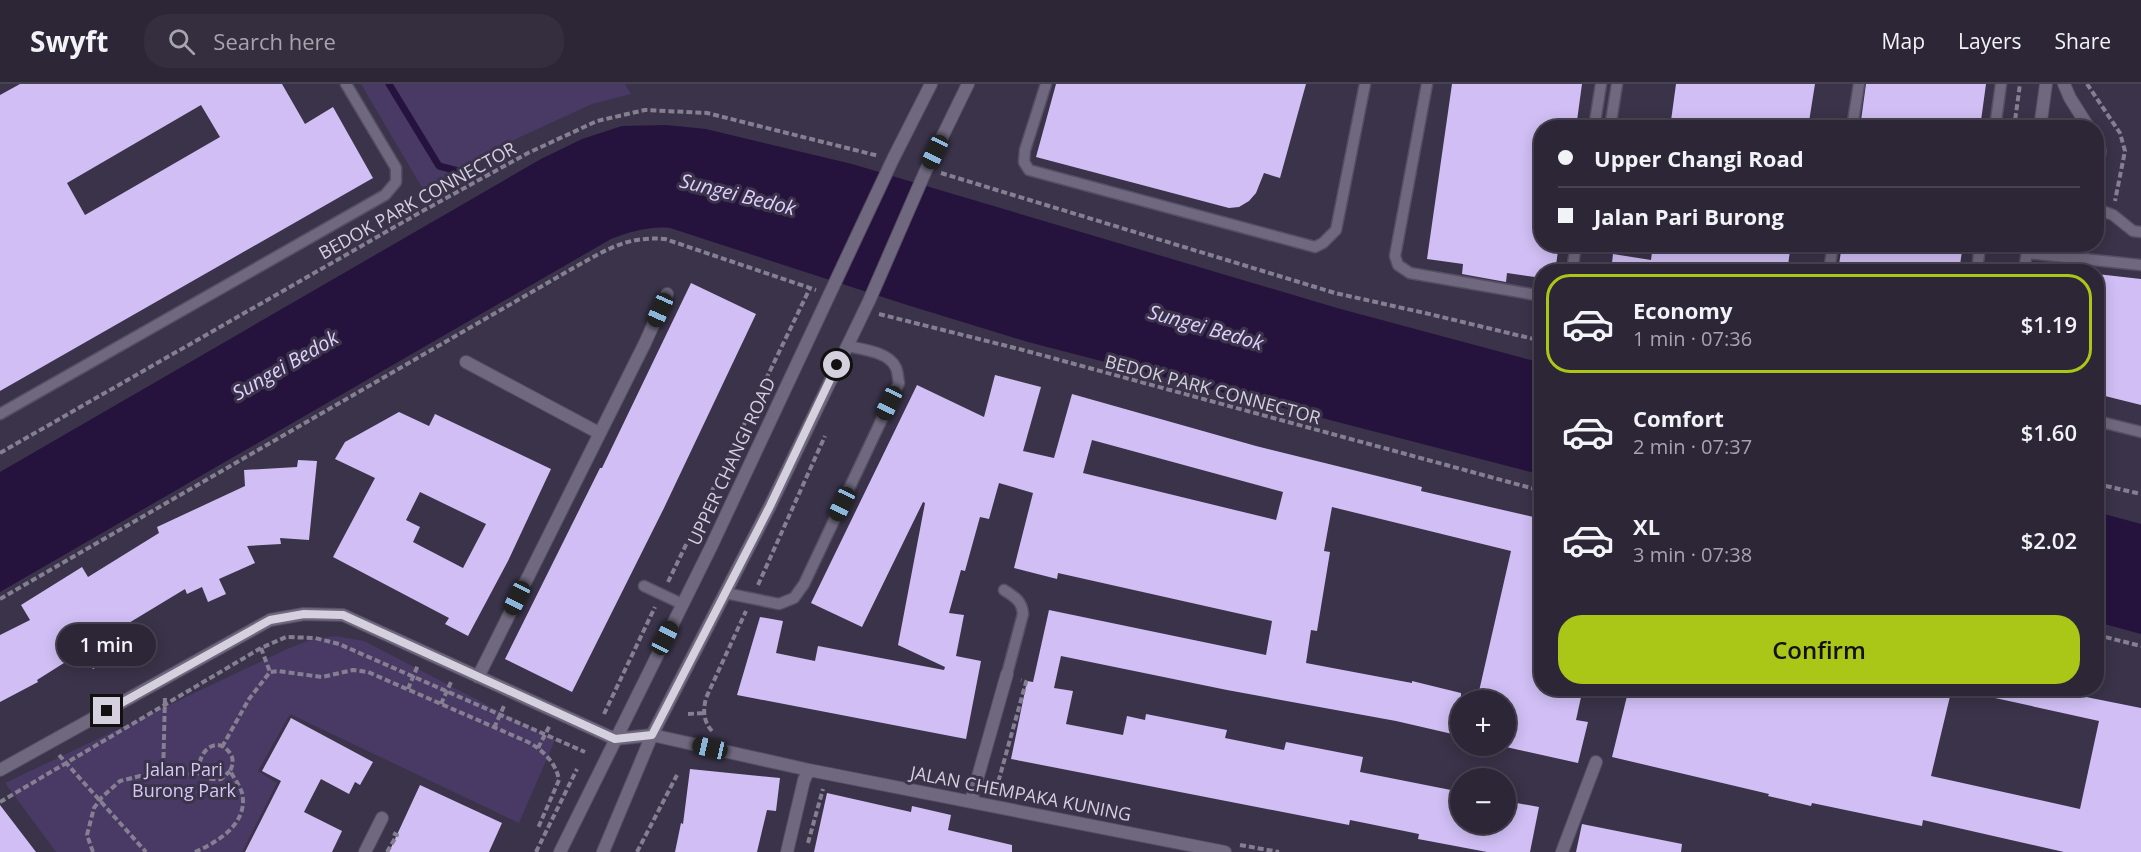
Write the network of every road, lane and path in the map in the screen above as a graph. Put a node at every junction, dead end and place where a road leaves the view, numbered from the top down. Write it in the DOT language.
graph roads {
  1 [pos="346,84"];
  2 [pos="931,84"];
  3 [pos="969,84"];
  4 [pos="1046,84"];
  5 [pos="1365,84"];
  6 [pos="1427,84"];
  7 [pos="1601,84"];
  8 [pos="1617,84"];
  9 [pos="1859,84"];
  10 [pos="2001,84"];
  11 [pos="2020,84"];
  12 [pos="2046,84"];
  13 [pos="2064,84"];
  14 [pos="1595,120"];
  15 [pos="1611,120"];
  16 [pos="1853,120"];
  17 [pos="1996,120"];
  18 [pos="2015,120"];
  19 [pos="2041,120"];
  20 [pos="2084,120"];
  21 [pos="886,161"];
  22 [pos="939,172"];
  23 [pos="2104,212"];
  24 [pos="2141,232"];
  25 [pos="2049,252"];
  26 [pos="2141,265"];
  27 [pos="828,286"];
  28 [pos="810,288"];
  29 [pos="667,294"];
  30 [pos="1534,295"];
  31 [pos="874,322"];
  32 [pos="1534,340"];
  33 [pos="847,346"];
  34 [pos="465,362"];
  35 [pos="0,414"];
  36 [pos="2104,423"];
  37 [pos="829,425"];
  38 [pos="2141,432"];
  39 [pos="599,433"];
  40 [pos="0,453"];
  41 [pos="2104,486"];
  42 [pos="1534,488"];
  43 [pos="2141,494"];
  44 [pos="644,586"];
  45 [pos="1004,590"];
  46 [pos="725,593"];
  47 [pos="662,594"];
  48 [pos="0,599"];
  49 [pos="751,599"];
  50 [pos="682,604"];
  51 [pos="254,629"];
  52 [pos="2104,637"];
  53 [pos="2141,646"];
  54 [pos="261,648"];
  55 [pos="457,668"];
  56 [pos="270,672"];
  57 [pos="1007,675"];
  58 [pos="413,676"];
  59 [pos="478,677"];
  60 [pos="165,678"];
  61 [pos="408,689"];
  62 [pos="447,692"];
  63 [pos="511,692"];
  64 [pos="441,704"];
  65 [pos="165,706"];
  66 [pos="556,713"];
  67 [pos="704,713"];
  68 [pos="604,714"];
  69 [pos="688,714"];
  70 [pos="500,715"];
  71 [pos="494,728"];
  72 [pos="715,733"];
  73 [pos="544,735"];
  74 [pos="652,735"];
  75 [pos="615,739"];
  76 [pos="49,743"];
  77 [pos="222,747"];
  78 [pos="538,748"];
  79 [pos="585,752"];
  80 [pos="1596,762"];
  81 [pos="67,763"];
  82 [pos="577,769"];
  83 [pos="0,770"];
  84 [pos="809,770"];
  85 [pos="230,771"];
  86 [pos="203,773"];
  87 [pos="677,775"];
  88 [pos="163,777"];
  89 [pos="824,786"];
  90 [pos="973,796"];
  91 [pos="100,800"];
  92 [pos="0,802"];
  93 [pos="382,818"];
  94 [pos="538,828"];
  95 [pos="210,844"];
  96 [pos="1238,844"];
  97 [pos="93,852"];
  98 [pos="146,852"];
  99 [pos="195,852"];
  100 [pos="212,852"];
  101 [pos="365,852"];
  102 [pos="536,852"];
  103 [pos="560,852"];
  104 [pos="603,852"];
  105 [pos="637,852"];
  106 [pos="787,852"];
  107 [pos="806,852"];
  108 [pos="1225,852"];
  109 [pos="1279,852"];
  110 [pos="1562,852"];
  1 -- 35 [label="lane"];
  2 -- 21 [label="street, UPPER CHANGI ROAD"];
  3 -- 33 [label="street"];
  4 -- 5 [label="lane"];
  6 -- 30 [label="lane"];
  7 -- 14 [label="lane"];
  8 -- 15 [label="lane"];
  9 -- 16 [label="lane"];
  10 -- 17 [label="lane"];
  11 -- 18 [label="path"];
  12 -- 19 [label="street"];
  13 -- 20 [label="street"];
  21 -- 27 [label="street, UPPER CHANGI ROAD"];
  21 -- 40 [label="path, BEDOK PARK CONNECTOR"];
  22 -- 32 [label="path"];
  23 -- 24 [label="lane"];
  25 -- 26 [label="lane"];
  27 -- 28 [label="path"];
  27 -- 50 [label="street, UPPER CHANGI ROAD"];
  28 -- 47 [label="path"];
  28 -- 48 [label="path"];
  29 -- 39 [label="street"];
  31 -- 42 [label="path, BEDOK PARK CONNECTOR"];
  33 -- 46 [label="street"];
  33 -- 49 [label="lane"];
  34 -- 39 [label="street"];
  36 -- 38 [label="lane"];
  37 -- 49 [label="path"];
  39 -- 59 [label="street"];
  41 -- 43 [label="path"];
  44 -- 47 [label="lane"];
  45 -- 57 [label="lane"];
  46 -- 49 [label="lane"];
  46 -- 74 [label="street"];
  47 -- 50 [label="lane"];
  47 -- 68 [label="path"];
  49 -- 67 [label="path"];
  50 -- 75 [label="street, UPPER CHANGI ROAD"];
  51 -- 54 [label="path"];
  51 -- 55 [label="street"];
  51 -- 60 [label="street"];
  52 -- 53 [label="path"];
  54 -- 56 [label="path"];
  54 -- 58 [label="path"];
  54 -- 65 [label="path"];
  55 -- 59 [label="street"];
  55 -- 62 [label="path"];
  56 -- 61 [label="path"];
  56 -- 77 [label="path"];
  57 -- 90 [label="street"];
  57 -- 90 [label="path"];
  58 -- 61 [label="path"];
  58 -- 62 [label="path"];
  59 -- 63 [label="street"];
  60 -- 65 [label="path"];
  60 -- 76 [label="street"];
  61 -- 64 [label="path"];
  62 -- 64 [label="path"];
  62 -- 70 [label="path"];
  63 -- 66 [label="street"];
  63 -- 70 [label="path"];
  64 -- 71 [label="path"];
  65 -- 81 [label="path"];
  65 -- 88 [label="path"];
  66 -- 73 [label="path"];
  66 -- 75 [label="street"];
  67 -- 69 [label="path"];
  67 -- 72 [label="path"];
  70 -- 71 [label="path"];
  70 -- 73 [label="path"];
  71 -- 78 [label="path"];
  73 -- 78 [label="path"];
  73 -- 79 [label="path"];
  74 -- 75 [label="street, JALAN CHEMPAKA KUNING"];
  74 -- 84 [label="street, JALAN CHEMPAKA KUNING"];
  74 -- 104 [label="street"];
  75 -- 103 [label="street, UPPER CHANGI ROAD"];
  76 -- 81 [label="path"];
  76 -- 83 [label="street"];
  77 -- 85 [label="path"];
  77 -- 86 [label="path"];
  78 -- 94 [label="path"];
  80 -- 110 [label="street"];
  81 -- 91 [label="path"];
  81 -- 92 [label="path"];
  82 -- 102 [label="path"];
  84 -- 90 [label="street, JALAN CHEMPAKA KUNING"];
  84 -- 106 [label="street"];
  85 -- 86 [label="path"];
  85 -- 95 [label="path"];
  86 -- 88 [label="path"];
  87 -- 105 [label="path"];
  88 -- 91 [label="path"];
  89 -- 107 [label="path"];
  90 -- 108 [label="street, JALAN CHEMPAKA KUNING"];
  91 -- 97 [label="path"];
  91 -- 98 [label="path"];
  93 -- 101 [label="street"];
  95 -- 99 [label="path"];
  95 -- 100 [label="path"];
  96 -- 109 [label="path"];
}
